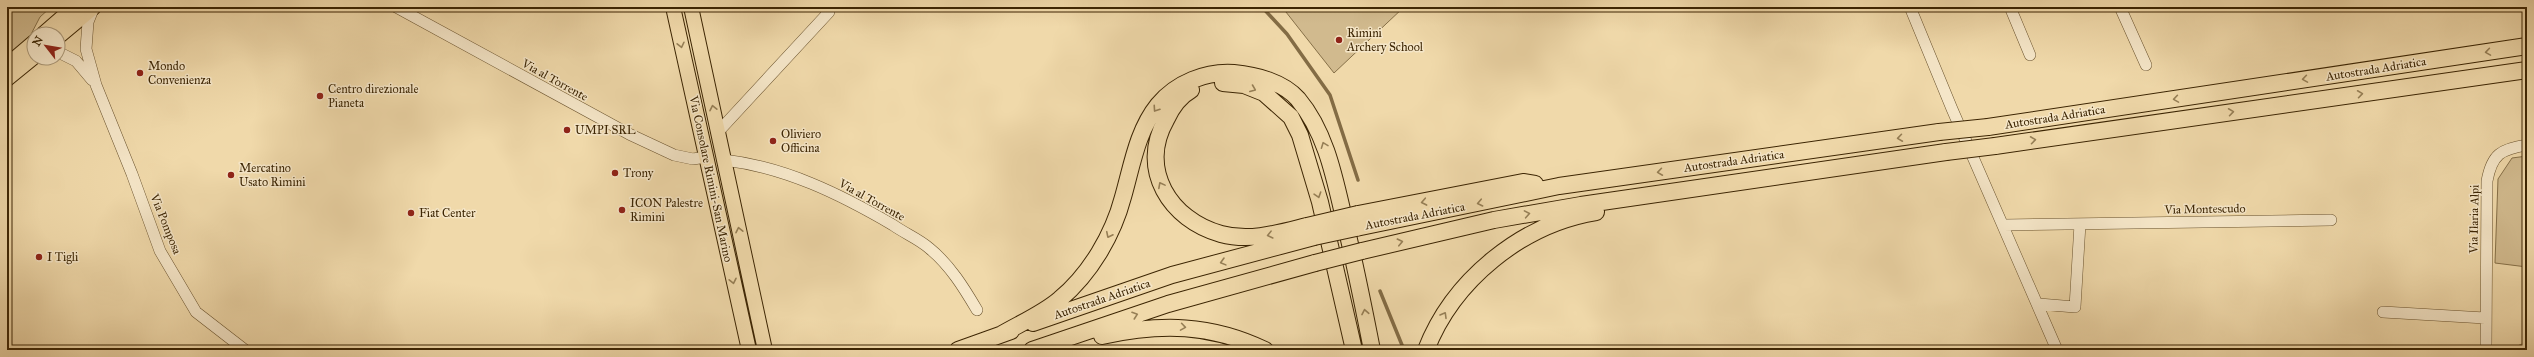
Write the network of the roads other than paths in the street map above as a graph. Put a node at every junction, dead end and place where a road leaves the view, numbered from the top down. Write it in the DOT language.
graph roads {
  1 [pos="74,7"];
  2 [pos="94,7"];
  3 [pos="396,7"];
  4 [pos="673,7"];
  5 [pos="691,7"];
  6 [pos="823,7"];
  7 [pos="1910,7"];
  8 [pos="2010,7"];
  9 [pos="2120,7"];
  10 [pos="63,25"];
  11 [pos="2527,46"];
  12 [pos="26,49"];
  13 [pos="66,49"];
  14 [pos="86,49"];
  15 [pos="66,55"];
  16 [pos="2030,55"];
  17 [pos="71,57"];
  18 [pos="26,64"];
  19 [pos="2146,64"];
  20 [pos="7,65"];
  21 [pos="2527,70"];
  22 [pos="7,79"];
  23 [pos="96,85"];
  24 [pos="718,132"];
  25 [pos="2527,145"];
  26 [pos="706,157"];
  27 [pos="724,160"];
  28 [pos="1850,165"];
  29 [pos="2331,220"];
  30 [pos="2080,224"];
  31 [pos="2004,225"];
  32 [pos="1311,231"];
  33 [pos="2038,304"];
  34 [pos="977,310"];
  35 [pos="2383,312"];
  36 [pos="2485,318"];
  37 [pos="1002,334"];
  38 [pos="2527,348"];
  39 [pos="245,350"];
  40 [pos="749,350"];
  41 [pos="765,350"];
  42 [pos="958,350"];
  43 [pos="1032,350"];
  44 [pos="1049,350"];
  45 [pos="1265,350"];
  46 [pos="1354,350"];
  47 [pos="1372,350"];
  48 [pos="1426,350"];
  49 [pos="2057,350"];
  50 [pos="2486,350"];
  51 [pos="2522,350"];
  1 -- 10 [label="main road"];
  2 -- 10 [label="main road"];
  2 -- 14 [label="street, Via Pomposa"];
  3 -- 26 [label="street, Via al Torrente"];
  4 -- 26 [label="main road, Via Consolare Rimini-San Marino, one-way"];
  24 -- 5 [label="main road, Via Consolare Rimini-San Marino, one-way"];
  6 -- 24 [label="street, Via Consolare Rimini-San Marino"];
  7 -- 31 [label="street"];
  8 -- 16 [label="street"];
  9 -- 19 [label="street"];
  10 -- 14 [label="street, Via Pomposa"];
  11 -- 32 [label="highway, Autostrada Adriatica, one-way, bridge"];
  12 -- 20 [label="main road"];
  13 -- 17 [label="street, Via Pomposa"];
  14 -- 23 [label="street, Via Pomposa"];
  15 -- 17 [label="street, Via Pomposa"];
  17 -- 23 [label="street, Via Pomposa"];
  18 -- 22 [label="main road"];
  28 -- 21 [label="highway, Autostrada Adriatica, one-way, bridge"];
  23 -- 39 [label="street, Via Pomposa"];
  24 -- 27 [label="main road, Via Consolare Rimini-San Marino"];
  25 -- 36 [label="street, Via Ilaria Alpi"];
  26 -- 40 [label="main road, Via Consolare Rimini-San Marino, one-way"];
  27 -- 34 [label="street, Via al Torrente"];
  41 -- 27 [label="main road, Via Consolare Rimini-San Marino, one-way"];
  43 -- 28 [label="highway, Autostrada Adriatica, one-way, bridge"];
  48 -- 28 [label="highway, one-way"];
  29 -- 30 [label="street, Via Montescudo"];
  30 -- 31 [label="street, Via Montescudo"];
  30 -- 33 [label="street"];
  31 -- 33 [label="street"];
  32 -- 37 [label="highway, Autostrada Adriatica, one-way"];
  32 -- 46 [label="highway, one-way"];
  33 -- 49 [label="street"];
  35 -- 36 [label="street"];
  36 -- 50 [label="street, Via Ilaria Alpi"];
  37 -- 42 [label="highway, Autostrada Adriatica"];
  47 -- 37 [label="highway, one-way"];
  38 -- 51 [label="street"];
  44 -- 45 [label="highway, one-way"];
}
